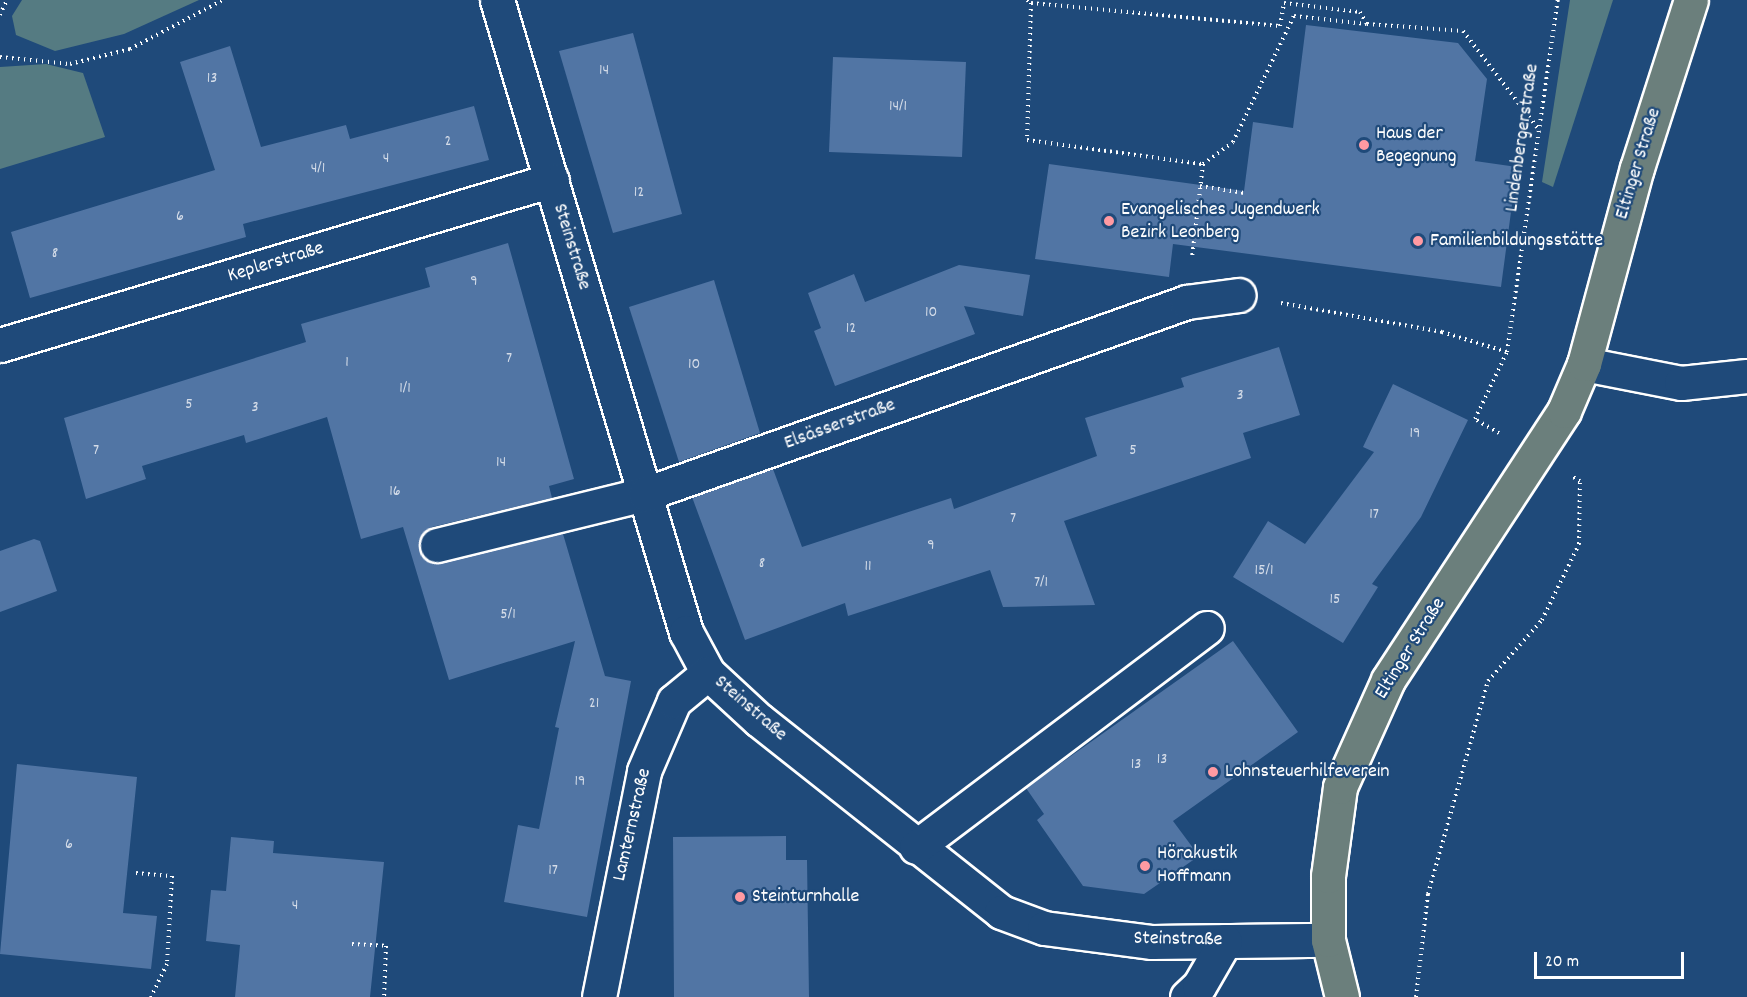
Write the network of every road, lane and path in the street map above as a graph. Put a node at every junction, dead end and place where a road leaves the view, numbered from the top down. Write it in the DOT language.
graph roads {
  1 [pos="7,0"];
  2 [pos="223,0"];
  3 [pos="497,0"];
  4 [pos="1558,0"];
  5 [pos="1691,0"];
  6 [pos="1029,2"];
  7 [pos="0,15"];
  8 [pos="1367,24"];
  9 [pos="0,57"];
  10 [pos="1540,131"];
  11 [pos="1203,164"];
  12 [pos="552,180"];
  13 [pos="1200,186"];
  14 [pos="1244,193"];
  15 [pos="1239,295"];
  16 [pos="1187,302"];
  17 [pos="0,345"];
  18 [pos="1507,352"];
  19 [pos="1584,364"];
  20 [pos="1747,376"];
  21 [pos="1537,456"];
  22 [pos="645,494"];
  23 [pos="437,545"];
  24 [pos="1207,628"];
  25 [pos="708,673"];
  26 [pos="916,848"];
  27 [pos="136,873"];
  28 [pos="1328,940"];
  29 [pos="1224,942"];
  30 [pos="352,944"];
  31 [pos="151,997"];
  32 [pos="384,997"];
  33 [pos="599,997"];
  34 [pos="1187,997"];
  35 [pos="1342,997"];
  36 [pos="1416,997"];
  1 -- 7 [label="path"];
  2 -- 9 [label="path"];
  3 -- 12 [label="street, Steinstraße"];
  4 -- 10 [label="path, Lindenbergerstraße"];
  5 -- 19 [label="main road, Eltinger Straße"];
  6 -- 8 [label="path"];
  6 -- 11 [label="path"];
  8 -- 10 [label="path"];
  8 -- 11 [label="path"];
  10 -- 18 [label="path, Lindenbergerstraße"];
  11 -- 13 [label="path"];
  12 -- 17 [label="street, Keplerstraße"];
  12 -- 22 [label="street, Steinstraße"];
  13 -- 14 [label="path"];
  13 -- 16 [label="path"];
  15 -- 16 [label="street, Elsässerstraße"];
  15 -- 18 [label="path"];
  16 -- 22 [label="street, Elsässerstraße"];
  18 -- 21 [label="path, Lindenbergerstraße"];
  19 -- 20 [label="street"];
  19 -- 21 [label="main road, Eltinger Straße"];
  21 -- 28 [label="main road, Eltinger Straße"];
  21 -- 36 [label="path"];
  22 -- 23 [label="street, Elsässerstraße"];
  22 -- 25 [label="street, Steinstraße"];
  24 -- 26 [label="street"];
  25 -- 26 [label="street, Steinstraße"];
  25 -- 33 [label="street, Lamternstraße"];
  26 -- 29 [label="street, Steinstraße"];
  27 -- 31 [label="path"];
  28 -- 29 [label="street, Steinstraße"];
  28 -- 35 [label="main road, Eltinger Straße"];
  29 -- 34 [label="street"];
  30 -- 32 [label="path"];
}
